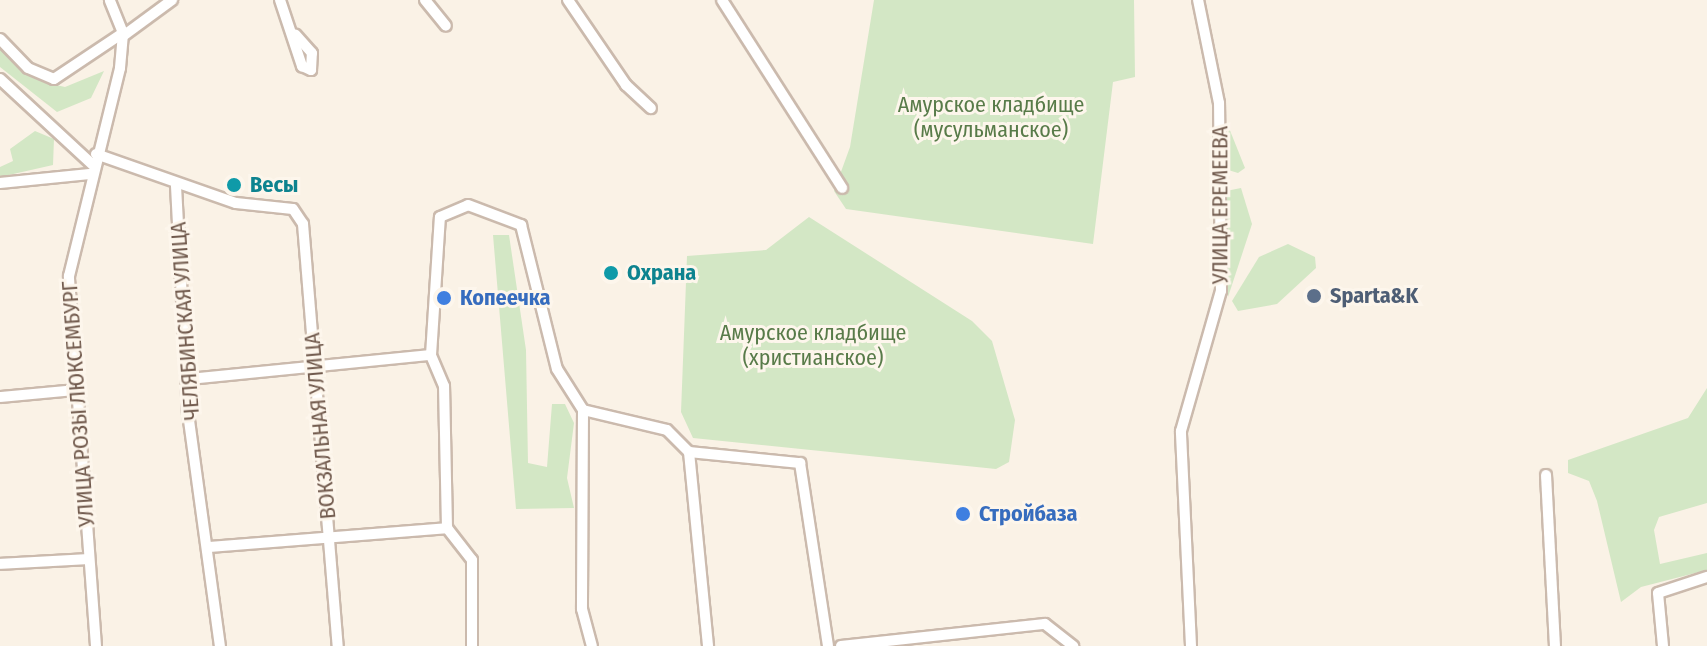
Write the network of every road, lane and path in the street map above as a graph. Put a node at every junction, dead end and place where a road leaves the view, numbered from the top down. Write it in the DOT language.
graph roads {
  1 [pos="110,0"];
  2 [pos="172,0"];
  3 [pos="280,0"];
  4 [pos="425,0"];
  5 [pos="568,0"];
  6 [pos="722,0"];
  7 [pos="1198,0"];
  8 [pos="446,26"];
  9 [pos="295,34"];
  10 [pos="123,35"];
  11 [pos="0,39"];
  12 [pos="0,79"];
  13 [pos="651,108"];
  14 [pos="96,154"];
  15 [pos="91,170"];
  16 [pos="0,183"];
  17 [pos="176,186"];
  18 [pos="842,188"];
  19 [pos="431,355"];
  20 [pos="314,371"];
  21 [pos="189,379"];
  22 [pos="75,390"];
  23 [pos="0,397"];
  24 [pos="583,410"];
  25 [pos="689,452"];
  26 [pos="1546,475"];
  27 [pos="447,528"];
  28 [pos="329,533"];
  29 [pos="208,547"];
  30 [pos="89,559"];
  31 [pos="0,564"];
  32 [pos="1707,577"];
  33 [pos="950,632"];
  34 [pos="1072,644"];
  35 [pos="96,646"];
  36 [pos="220,646"];
  37 [pos="338,646"];
  38 [pos="472,646"];
  39 [pos="592,646"];
  40 [pos="708,646"];
  41 [pos="828,646"];
  42 [pos="841,646"];
  43 [pos="951,646"];
  44 [pos="1191,646"];
  45 [pos="1555,646"];
  46 [pos="1663,646"];
  1 -- 10 [label="street"];
  2 -- 10 [label="street"];
  3 -- 9 [label="street"];
  4 -- 8 [label="street"];
  5 -- 13 [label="street"];
  6 -- 18 [label="street"];
  7 -- 44 [label="street, УЛИЦА ЕРЕМЕЕВА"];
  10 -- 11 [label="street"];
  10 -- 14 [label="street, УЛИЦА РОЗЫ ЛЮКСЕМБУРГ"];
  12 -- 15 [label="street"];
  14 -- 15 [label="street, УЛИЦА РОЗЫ ЛЮКСЕМБУРГ"];
  14 -- 17 [label="street"];
  15 -- 16 [label="street"];
  15 -- 22 [label="street, УЛИЦА РОЗЫ ЛЮКСЕМБУРГ"];
  17 -- 20 [label="street, ВОКЗАЛЬНАЯ УЛИЦА"];
  17 -- 21 [label="street, ЧЕЛЯБИНСКАЯ УЛИЦА"];
  19 -- 20 [label="street"];
  19 -- 24 [label="street"];
  19 -- 27 [label="street"];
  20 -- 21 [label="street"];
  20 -- 28 [label="street, ВОКЗАЛЬНАЯ УЛИЦА"];
  21 -- 29 [label="street, ЧЕЛЯБИНСКАЯ УЛИЦА"];
  22 -- 23 [label="street"];
  22 -- 30 [label="street, УЛИЦА РОЗЫ ЛЮКСЕМБУРГ"];
  24 -- 25 [label="street"];
  24 -- 39 [label="street"];
  25 -- 40 [label="street"];
  25 -- 41 [label="street"];
  26 -- 45 [label="street"];
  27 -- 28 [label="street"];
  27 -- 38 [label="street"];
  28 -- 29 [label="street"];
  28 -- 37 [label="street, ВОКЗАЛЬНАЯ УЛИЦА"];
  29 -- 36 [label="street, ЧЕЛЯБИНСКАЯ УЛИЦА"];
  30 -- 31 [label="street"];
  30 -- 35 [label="street, УЛИЦА РОЗЫ ЛЮКСЕМБУРГ"];
  32 -- 46 [label="street"];
  33 -- 34 [label="street"];
  33 -- 42 [label="street"];
  33 -- 43 [label="street"];
}
